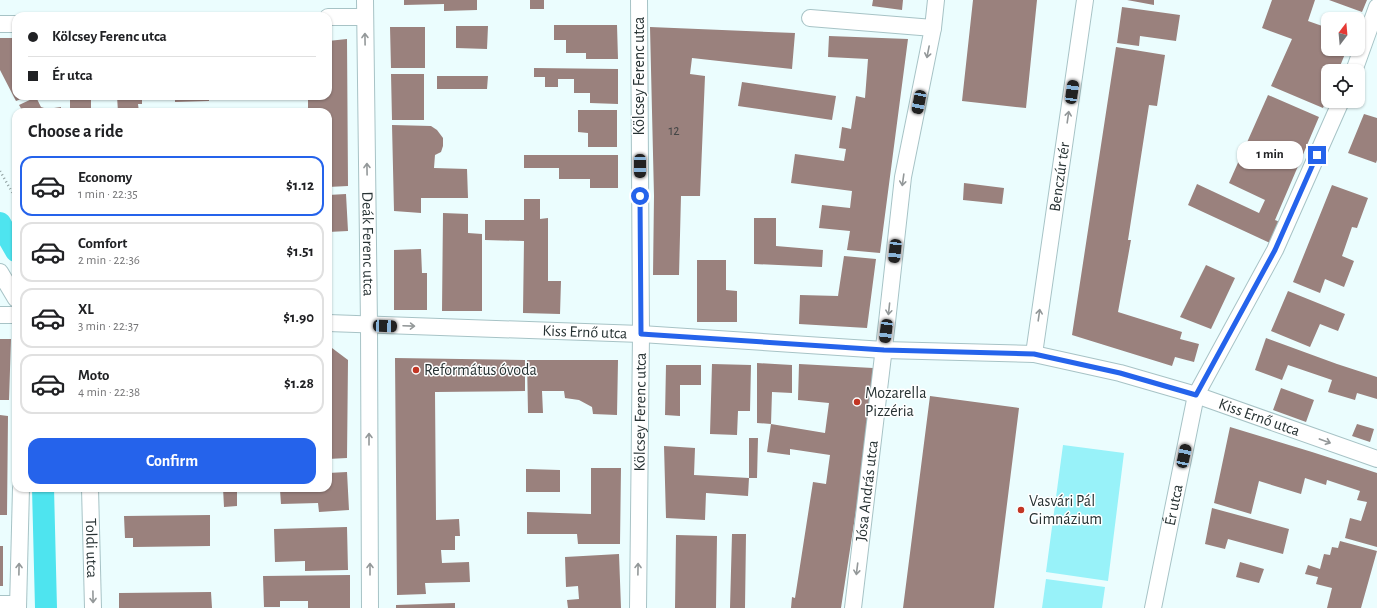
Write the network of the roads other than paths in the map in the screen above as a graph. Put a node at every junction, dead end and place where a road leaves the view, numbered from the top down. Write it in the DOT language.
graph roads {
  1 [pos="365,0"];
  2 [pos="638,0"];
  3 [pos="936,0"];
  4 [pos="1085,0"];
  5 [pos="1377,7"];
  6 [pos="332,17"];
  7 [pos="365,17"];
  8 [pos="810,18"];
  9 [pos="0,24"];
  10 [pos="12,24"];
  11 [pos="933,28"];
  12 [pos="1357,64"];
  13 [pos="1338,108"];
  14 [pos="0,272"];
  15 [pos="12,292"];
  16 [pos="0,315"];
  17 [pos="12,315"];
  18 [pos="332,323"];
  19 [pos="369,325"];
  20 [pos="641,334"];
  21 [pos="884,350"];
  22 [pos="1034,354"];
  23 [pos="1196,395"];
  24 [pos="1377,459"];
  25 [pos="21,492"];
  26 [pos="90,492"];
  27 [pos="0,604"];
  28 [pos="18,606"];
  29 [pos="93,608"];
  30 [pos="370,608"];
  31 [pos="638,608"];
  32 [pos="853,608"];
  33 [pos="1153,608"];
  1 -- 7 [label="street, Deák Ferenc utca"];
  2 -- 20 [label="street, Kölcsey Ferenc utca"];
  3 -- 11 [label="street"];
  22 -- 4 [label="street, Benczúr tér, one-way"];
  5 -- 12 [label="street"];
  6 -- 7 [label="street"];
  19 -- 7 [label="street, Deák Ferenc utca, one-way"];
  8 -- 11 [label="street"];
  9 -- 10 [label="street"];
  11 -- 21 [label="street, one-way"];
  13 -- 23 [label="street, Ér utca"];
  14 -- 15 [label="street"];
  16 -- 17 [label="street"];
  18 -- 19 [label="street, Kiss Ernő utca"];
  19 -- 20 [label="street, Kiss Ernő utca, one-way"];
  30 -- 19 [label="street, Deák Ferenc utca, one-way"];
  20 -- 21 [label="street, Kiss Ernő utca"];
  31 -- 20 [label="street, Kölcsey Ferenc utca, one-way"];
  21 -- 22 [label="street, Kiss Ernő utca"];
  21 -- 32 [label="street, Jósa András utca, one-way"];
  22 -- 23 [label="street, Kiss Ernő utca"];
  23 -- 24 [label="street, Kiss Ernő utca, one-way"];
  23 -- 33 [label="street, Ér utca"];
  28 -- 25 [label="street, one-way"];
  26 -- 29 [label="street, Toldi utca, one-way"];
  27 -- 28 [label="street"];
}
